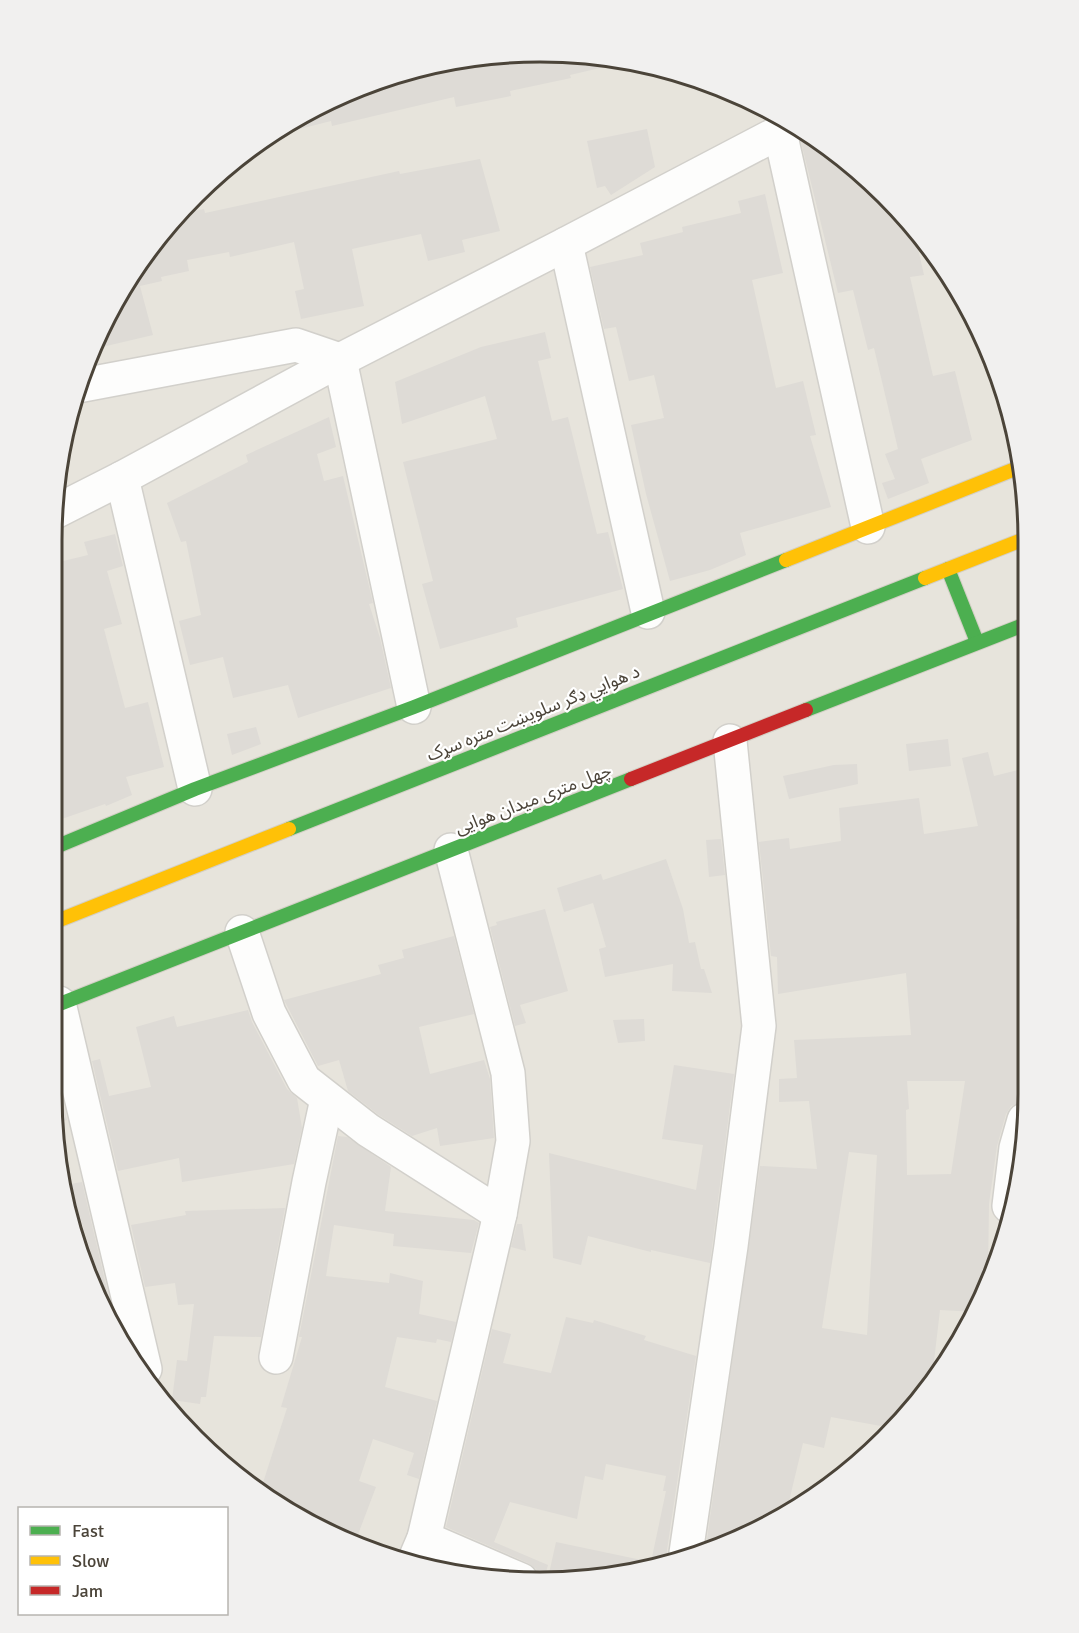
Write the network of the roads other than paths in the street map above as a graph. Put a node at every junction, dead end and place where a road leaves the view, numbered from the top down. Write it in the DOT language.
graph roads {
  1 [pos="784,130"];
  2 [pos="788,132"];
  3 [pos="566,244"];
  4 [pos="340,360"];
  5 [pos="88,384"];
  6 [pos="1012,470"];
  7 [pos="122,478"];
  8 [pos="63,508"];
  9 [pos="868,526"];
  10 [pos="1018,542"];
  11 [pos="948,569"];
  12 [pos="648,612"];
  13 [pos="1018,627"];
  14 [pos="977,642"];
  15 [pos="414,707"];
  16 [pos="730,741"];
  17 [pos="195,789"];
  18 [pos="62,844"];
  19 [pos="451,850"];
  20 [pos="62,919"];
  21 [pos="242,932"];
  22 [pos="62,1003"];
  23 [pos="62,1029"];
  24 [pos="327,1099"];
  25 [pos="500,1214"];
  26 [pos="276,1357"];
  27 [pos="144,1362"];
  28 [pos="687,1548"];
  29 [pos="419,1549"];
  30 [pos="478,1567"];
  1 -- 3 [label="street"];
  2 -- 9 [label="street"];
  3 -- 4 [label="street"];
  3 -- 12 [label="street"];
  4 -- 5 [label="street"];
  4 -- 7 [label="street"];
  4 -- 15 [label="street"];
  6 -- 9 [label="main road"];
  7 -- 8 [label="street"];
  7 -- 17 [label="street"];
  9 -- 12 [label="main road"];
  10 -- 11 [label="main road, د هوايي ډګر سلویښت متره سړک"];
  11 -- 14 [label="main road"];
  11 -- 20 [label="main road, د هوايي ډګر سلویښت متره سړک"];
  12 -- 15 [label="main road"];
  13 -- 14 [label="main road, چهل متری میدان هوایی"];
  14 -- 16 [label="main road, چهل متری میدان هوایی"];
  15 -- 17 [label="main road"];
  16 -- 19 [label="main road, چهل متری میدان هوایی"];
  16 -- 28 [label="street"];
  17 -- 18 [label="main road"];
  19 -- 21 [label="main road, چهل متری میدان هوایی"];
  19 -- 25 [label="street"];
  21 -- 22 [label="main road, چهل متری میدان هوایی"];
  21 -- 24 [label="street"];
  23 -- 27 [label="street"];
  24 -- 25 [label="street"];
  24 -- 26 [label="street"];
  25 -- 29 [label="street"];
  29 -- 30 [label="street"];
}
